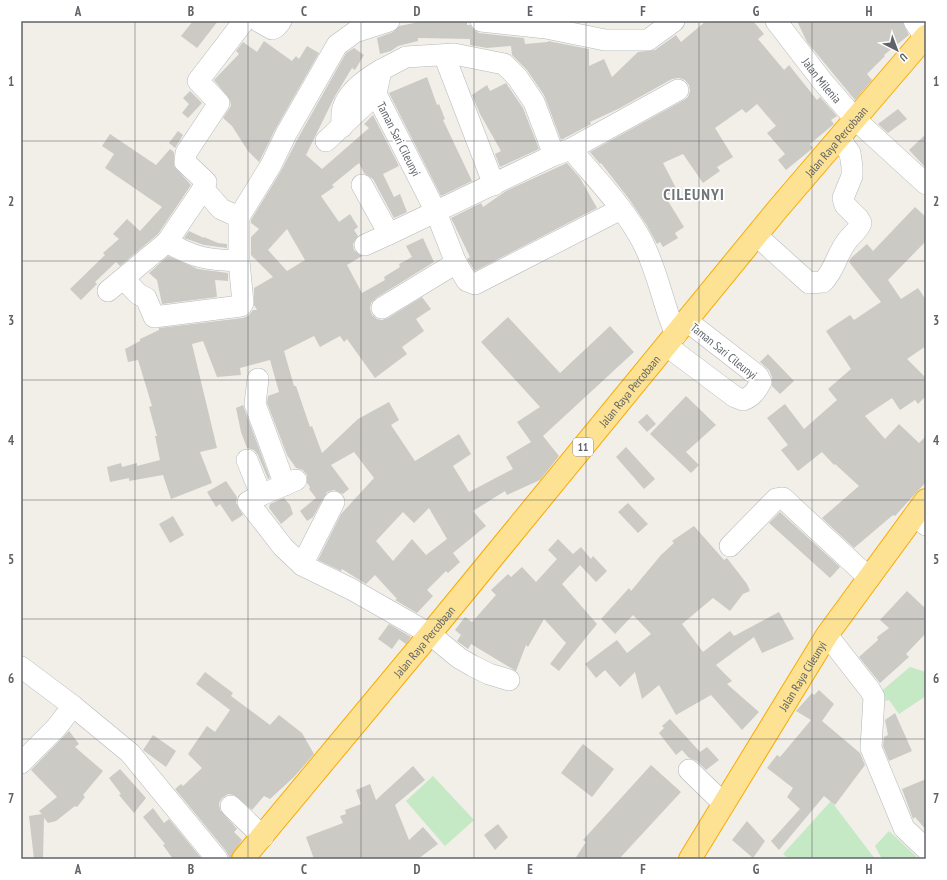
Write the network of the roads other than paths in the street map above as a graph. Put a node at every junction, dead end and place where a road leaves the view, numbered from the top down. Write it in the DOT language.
graph roads {
  1 [pos="244,21"];
  2 [pos="258,21"];
  3 [pos="281,21"];
  4 [pos="389,21"];
  5 [pos="481,21"];
  6 [pos="674,21"];
  7 [pos="776,21"];
  8 [pos="922,31"];
  9 [pos="444,55"];
  10 [pos="381,70"];
  11 [pos="678,90"];
  12 [pos="376,94"];
  13 [pos="856,120"];
  14 [pos="342,127"];
  15 [pos="839,138"];
  16 [pos="326,141"];
  17 [pos="563,152"];
  18 [pos="926,184"];
  19 [pos="362,185"];
  20 [pos="494,185"];
  21 [pos="202,190"];
  22 [pos="621,209"];
  23 [pos="436,212"];
  24 [pos="239,217"];
  25 [pos="389,234"];
  26 [pos="757,236"];
  27 [pos="167,242"];
  28 [pos="365,245"];
  29 [pos="239,261"];
  30 [pos="456,263"];
  31 [pos="382,308"];
  32 [pos="677,334"];
  33 [pos="258,379"];
  34 [pos="247,460"];
  35 [pos="261,495"];
  36 [pos="334,502"];
  37 [pos="922,513"];
  38 [pos="730,546"];
  39 [pos="302,565"];
  40 [pos="868,577"];
  41 [pos="430,634"];
  42 [pos="827,635"];
  43 [pos="21,667"];
  44 [pos="509,680"];
  45 [pos="73,706"];
  46 [pos="21,763"];
  47 [pos="689,770"];
  48 [pos="724,804"];
  49 [pos="231,806"];
  50 [pos="263,837"];
  51 [pos="926,849"];
  52 [pos="218,859"];
  53 [pos="243,859"];
  54 [pos="690,859"];
  1 -- 21 [label="street"];
  2 -- 3 [label="street"];
  4 -- 24 [label="street"];
  5 -- 6 [label="street"];
  7 -- 13 [label="street, Jalan Milenia"];
  8 -- 13 [label="highway, Jalan Raya Percobaan / 11"];
  9 -- 10 [label="street, Taman Sari Cileunyi"];
  9 -- 17 [label="street, Taman Sari Cileunyi"];
  9 -- 20 [label="street"];
  10 -- 12 [label="street, Taman Sari Cileunyi"];
  10 -- 14 [label="street"];
  11 -- 17 [label="street"];
  12 -- 14 [label="street"];
  12 -- 23 [label="street, Taman Sari Cileunyi"];
  13 -- 15 [label="highway, Jalan Raya Percobaan / 11"];
  13 -- 18 [label="street, Jalan Milenia"];
  14 -- 16 [label="street"];
  15 -- 26 [label="highway, Jalan Raya Percobaan / 11"];
  15 -- 26 [label="street"];
  17 -- 20 [label="street"];
  17 -- 22 [label="street, Taman Sari Cileunyi"];
  19 -- 25 [label="street"];
  20 -- 23 [label="street"];
  21 -- 24 [label="street"];
  21 -- 27 [label="street"];
  22 -- 30 [label="street, Taman Sari Cileunyi"];
  22 -- 32 [label="street, Taman Sari Cileunyi"];
  23 -- 25 [label="street"];
  23 -- 30 [label="street, Taman Sari Cileunyi"];
  24 -- 29 [label="street"];
  25 -- 28 [label="street"];
  26 -- 32 [label="highway, Jalan Raya Percobaan / 11"];
  27 -- 29 [label="street"];
  27 -- 29 [label="street"];
  30 -- 31 [label="street"];
  32 -- 41 [label="highway, Jalan Raya Percobaan / 11"];
  33 -- 35 [label="street"];
  34 -- 35 [label="street"];
  35 -- 39 [label="street"];
  36 -- 39 [label="street"];
  37 -- 40 [label="highway, Jalan Raya Cileunyi"];
  38 -- 40 [label="street"];
  39 -- 41 [label="street"];
  40 -- 42 [label="highway, Jalan Raya Cileunyi"];
  41 -- 44 [label="street"];
  41 -- 50 [label="highway, Jalan Raya Percobaan / 11"];
  42 -- 48 [label="highway, Jalan Raya Cileunyi"];
  42 -- 51 [label="street"];
  43 -- 45 [label="street"];
  45 -- 46 [label="street"];
  45 -- 52 [label="street"];
  47 -- 48 [label="street"];
  48 -- 54 [label="highway, Jalan Raya Cileunyi"];
  49 -- 50 [label="street"];
  50 -- 53 [label="highway, Jalan Raya Percobaan / 11"];
}
